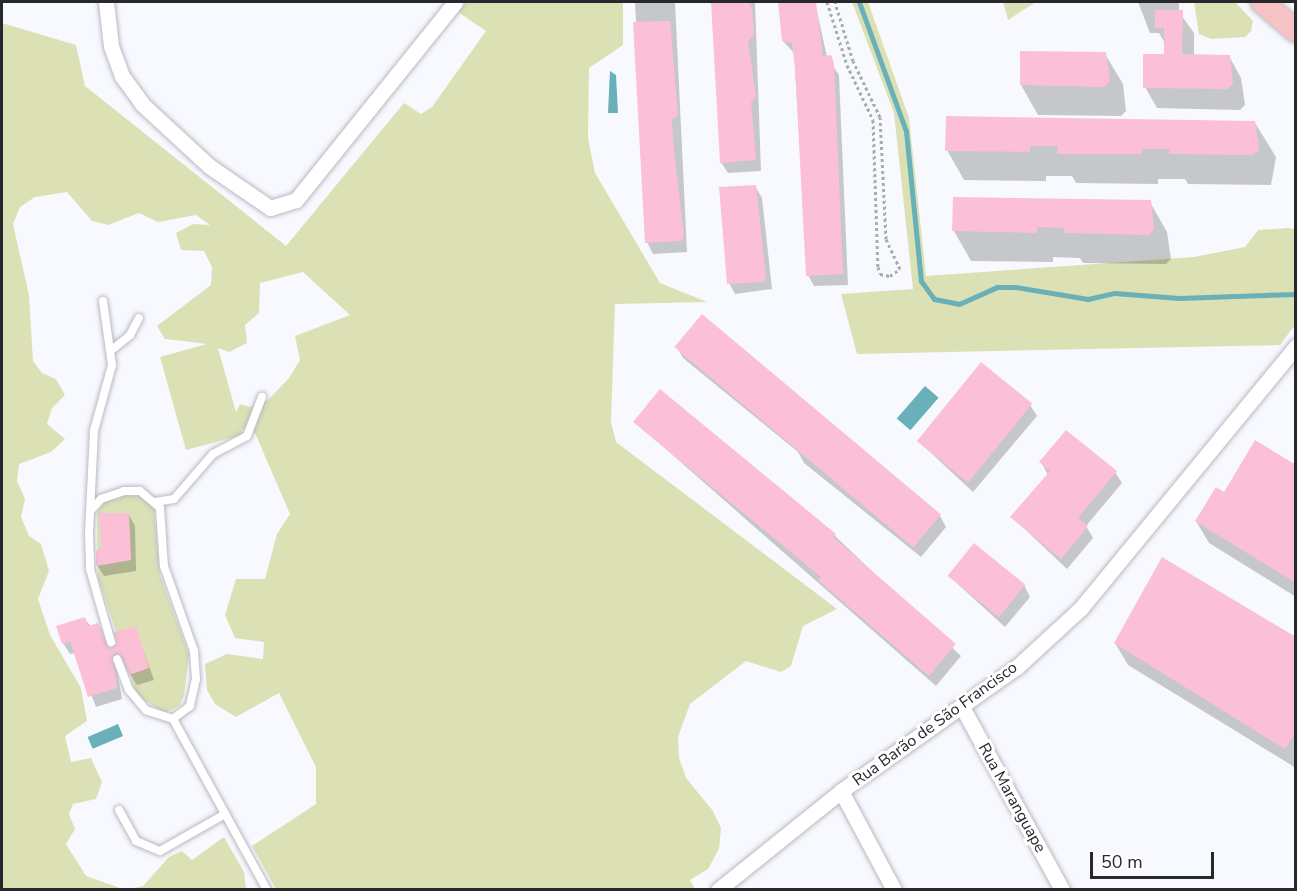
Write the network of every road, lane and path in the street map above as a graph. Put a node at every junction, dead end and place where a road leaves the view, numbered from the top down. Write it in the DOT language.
graph roads {
  1 [pos="106,2"];
  2 [pos="455,2"];
  3 [pos="827,2"];
  4 [pos="836,2"];
  5 [pos="1262,2"];
  6 [pos="1296,31"];
  7 [pos="104,301"];
  8 [pos="139,318"];
  9 [pos="1296,346"];
  10 [pos="113,349"];
  11 [pos="262,397"];
  12 [pos="155,502"];
  13 [pos="90,511"];
  14 [pos="111,642"];
  15 [pos="117,659"];
  16 [pos="962,707"];
  17 [pos="174,719"];
  18 [pos="841,791"];
  19 [pos="118,810"];
  20 [pos="225,814"];
  21 [pos="719,889"];
  22 [pos="267,890"];
  23 [pos="894,890"];
  24 [pos="1062,890"];
  1 -- 2 [label="street"];
  3 -- 4 [label="path"];
  5 -- 6 [label="main road"];
  7 -- 10 [label="lane"];
  8 -- 10 [label="lane"];
  9 -- 16 [label="street, Rua Barão de São Francisco"];
  10 -- 13 [label="lane"];
  11 -- 12 [label="lane"];
  12 -- 13 [label="lane"];
  12 -- 17 [label="lane"];
  13 -- 14 [label="lane"];
  15 -- 17 [label="lane"];
  16 -- 18 [label="street, Rua Barão de São Francisco"];
  16 -- 24 [label="street, Rua Maranguape"];
  17 -- 20 [label="lane"];
  18 -- 21 [label="street, Rua Barão de São Francisco"];
  18 -- 23 [label="street"];
  19 -- 20 [label="lane"];
  20 -- 22 [label="lane"];
}
